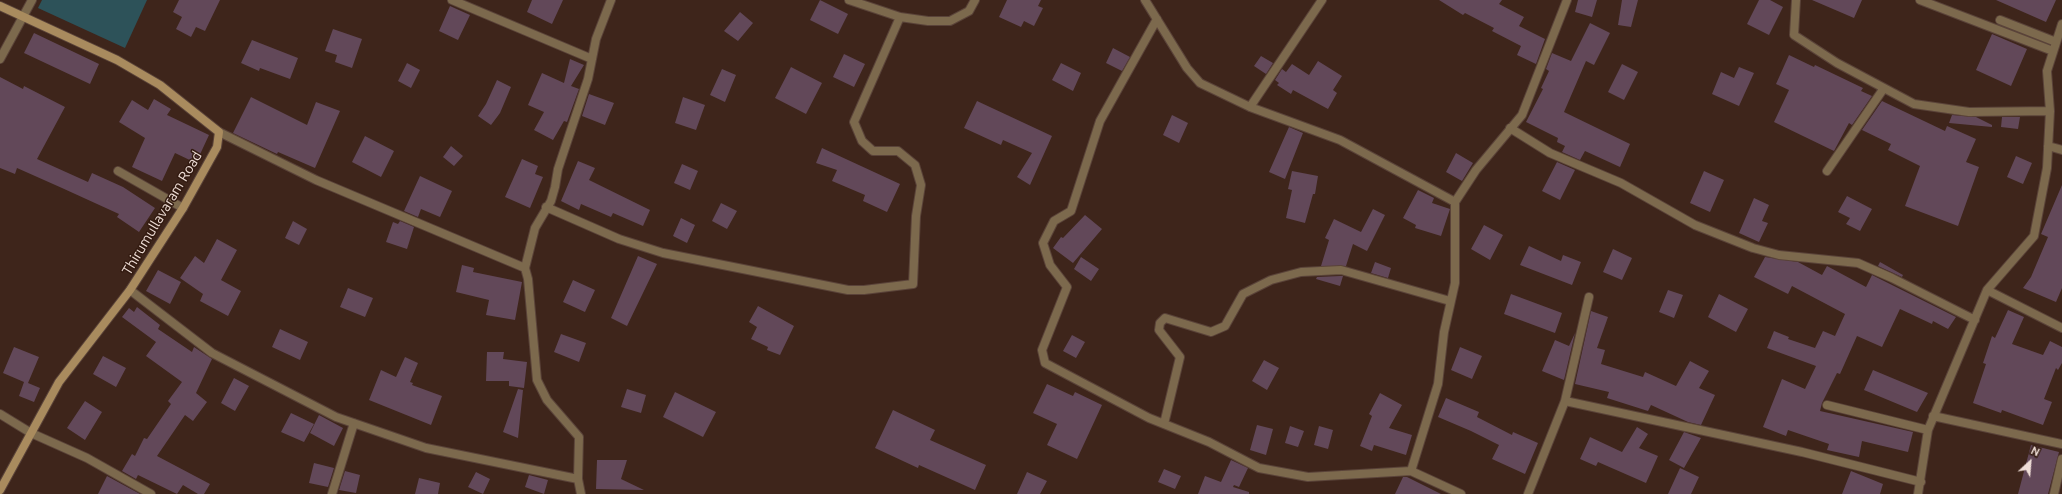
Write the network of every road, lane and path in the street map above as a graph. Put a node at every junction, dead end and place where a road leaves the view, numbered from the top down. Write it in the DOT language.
graph roads {
  1 [pos="32,0"];
  2 [pos="452,0"];
  3 [pos="611,0"];
  4 [pos="849,0"];
  5 [pos="975,0"];
  6 [pos="1145,0"];
  7 [pos="1322,0"];
  8 [pos="1567,0"];
  9 [pos="1796,0"];
  10 [pos="1920,0"];
  11 [pos="0,6"];
  12 [pos="23,17"];
  13 [pos="900,18"];
  14 [pos="1157,19"];
  15 [pos="2000,20"];
  16 [pos="2062,24"];
  17 [pos="2056,42"];
  18 [pos="2053,51"];
  19 [pos="0,59"];
  20 [pos="592,59"];
  21 [pos="1884,88"];
  22 [pos="1250,107"];
  23 [pos="2050,111"];
  24 [pos="1510,128"];
  25 [pos="219,132"];
  26 [pos="2048,146"];
  27 [pos="2062,150"];
  28 [pos="118,171"];
  29 [pos="1827,171"];
  30 [pos="1455,202"];
  31 [pos="546,207"];
  32 [pos="183,208"];
  33 [pos="525,268"];
  34 [pos="130,290"];
  35 [pos="1987,290"];
  36 [pos="1589,297"];
  37 [pos="1450,301"];
  38 [pos="1974,320"];
  39 [pos="2062,328"];
  40 [pos="1565,401"];
  41 [pos="1827,405"];
  42 [pos="0,414"];
  43 [pos="1933,416"];
  44 [pos="354,423"];
  45 [pos="1164,424"];
  46 [pos="1928,430"];
  47 [pos="31,433"];
  48 [pos="2062,444"];
  49 [pos="2062,459"];
  50 [pos="1412,471"];
  51 [pos="578,479"];
  52 [pos="1921,482"];
  53 [pos="0,490"];
  54 [pos="151,494"];
  55 [pos="332,494"];
  56 [pos="581,494"];
  57 [pos="1461,494"];
  58 [pos="1528,494"];
  59 [pos="1918,494"];
  60 [pos="2054,494"];
  1 -- 12 [label="street"];
  2 -- 20 [label="street"];
  3 -- 20 [label="street"];
  4 -- 13 [label="street"];
  5 -- 13 [label="street"];
  6 -- 14 [label="street"];
  7 -- 22 [label="street"];
  8 -- 24 [label="street"];
  9 -- 21 [label="street"];
  10 -- 18 [label="street"];
  11 -- 12 [label="street"];
  12 -- 19 [label="street"];
  12 -- 25 [label="street"];
  13 -- 31 [label="street"];
  14 -- 22 [label="street"];
  14 -- 45 [label="street"];
  15 -- 17 [label="street"];
  16 -- 17 [label="street"];
  17 -- 18 [label="street"];
  18 -- 23 [label="street"];
  20 -- 31 [label="street"];
  21 -- 23 [label="street"];
  21 -- 29 [label="street"];
  22 -- 30 [label="street"];
  23 -- 26 [label="street"];
  24 -- 30 [label="street"];
  24 -- 38 [label="street"];
  25 -- 32 [label="street, Thirumullavaram Road"];
  25 -- 33 [label="street"];
  26 -- 27 [label="street"];
  26 -- 35 [label="street"];
  28 -- 32 [label="street"];
  30 -- 37 [label="street"];
  31 -- 33 [label="street"];
  32 -- 34 [label="street, Thirumullavaram Road"];
  33 -- 51 [label="street"];
  34 -- 44 [label="street"];
  34 -- 47 [label="street, Thirumullavaram Road"];
  35 -- 38 [label="street"];
  35 -- 39 [label="street"];
  36 -- 40 [label="street"];
  37 -- 45 [label="street"];
  37 -- 50 [label="street"];
  38 -- 43 [label="street"];
  40 -- 52 [label="street"];
  40 -- 58 [label="street"];
  41 -- 46 [label="street"];
  42 -- 47 [label="street"];
  43 -- 46 [label="street"];
  43 -- 48 [label="street"];
  44 -- 51 [label="street"];
  44 -- 55 [label="street"];
  45 -- 50 [label="street"];
  46 -- 52 [label="street"];
  47 -- 53 [label="street, Thirumullavaram Road"];
  47 -- 54 [label="street"];
  49 -- 60 [label="street"];
  50 -- 57 [label="street"];
  51 -- 56 [label="street"];
  52 -- 59 [label="street"];
}
